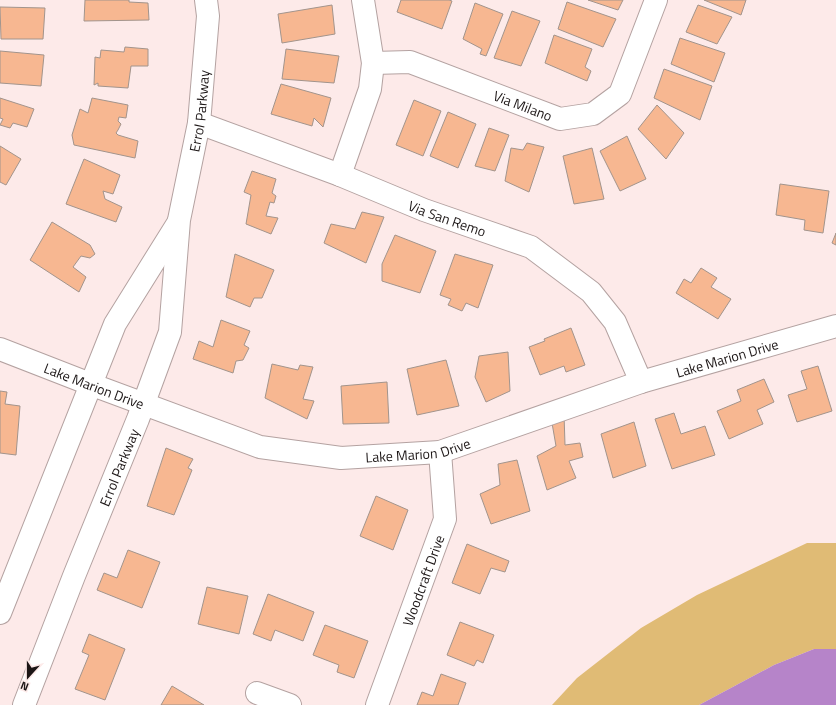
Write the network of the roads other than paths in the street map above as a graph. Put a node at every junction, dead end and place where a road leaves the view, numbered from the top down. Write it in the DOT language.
graph roads {
  1 [pos="206,0"];
  2 [pos="363,0"];
  3 [pos="656,0"];
  4 [pos="373,63"];
  5 [pos="199,123"];
  6 [pos="340,175"];
  7 [pos="179,220"];
  8 [pos="836,326"];
  9 [pos="0,349"];
  10 [pos="641,382"];
  11 [pos="90,384"];
  12 [pos="143,405"];
  13 [pos="440,452"];
  14 [pos="0,613"];
  15 [pos="257,693"];
  16 [pos="24,705"];
  17 [pos="290,705"];
  18 [pos="377,705"];
  1 -- 5 [label="street, Errol Parkway"];
  2 -- 4 [label="street"];
  3 -- 4 [label="street, Via Milano"];
  4 -- 6 [label="street"];
  5 -- 6 [label="street, Via San Remo"];
  5 -- 7 [label="street, Errol Parkway"];
  6 -- 10 [label="street, Via San Remo"];
  7 -- 11 [label="street, Errol Parkway"];
  7 -- 12 [label="street, Errol Parkway"];
  8 -- 10 [label="street, Lake Marion Drive"];
  9 -- 11 [label="street, Lake Marion Drive"];
  10 -- 13 [label="street, Lake Marion Drive"];
  11 -- 12 [label="street, Lake Marion Drive"];
  11 -- 14 [label="street, Errol Parkway"];
  12 -- 13 [label="street, Lake Marion Drive"];
  12 -- 16 [label="street, Errol Parkway"];
  13 -- 18 [label="street, Woodcraft Drive"];
  15 -- 17 [label="street"];
}
